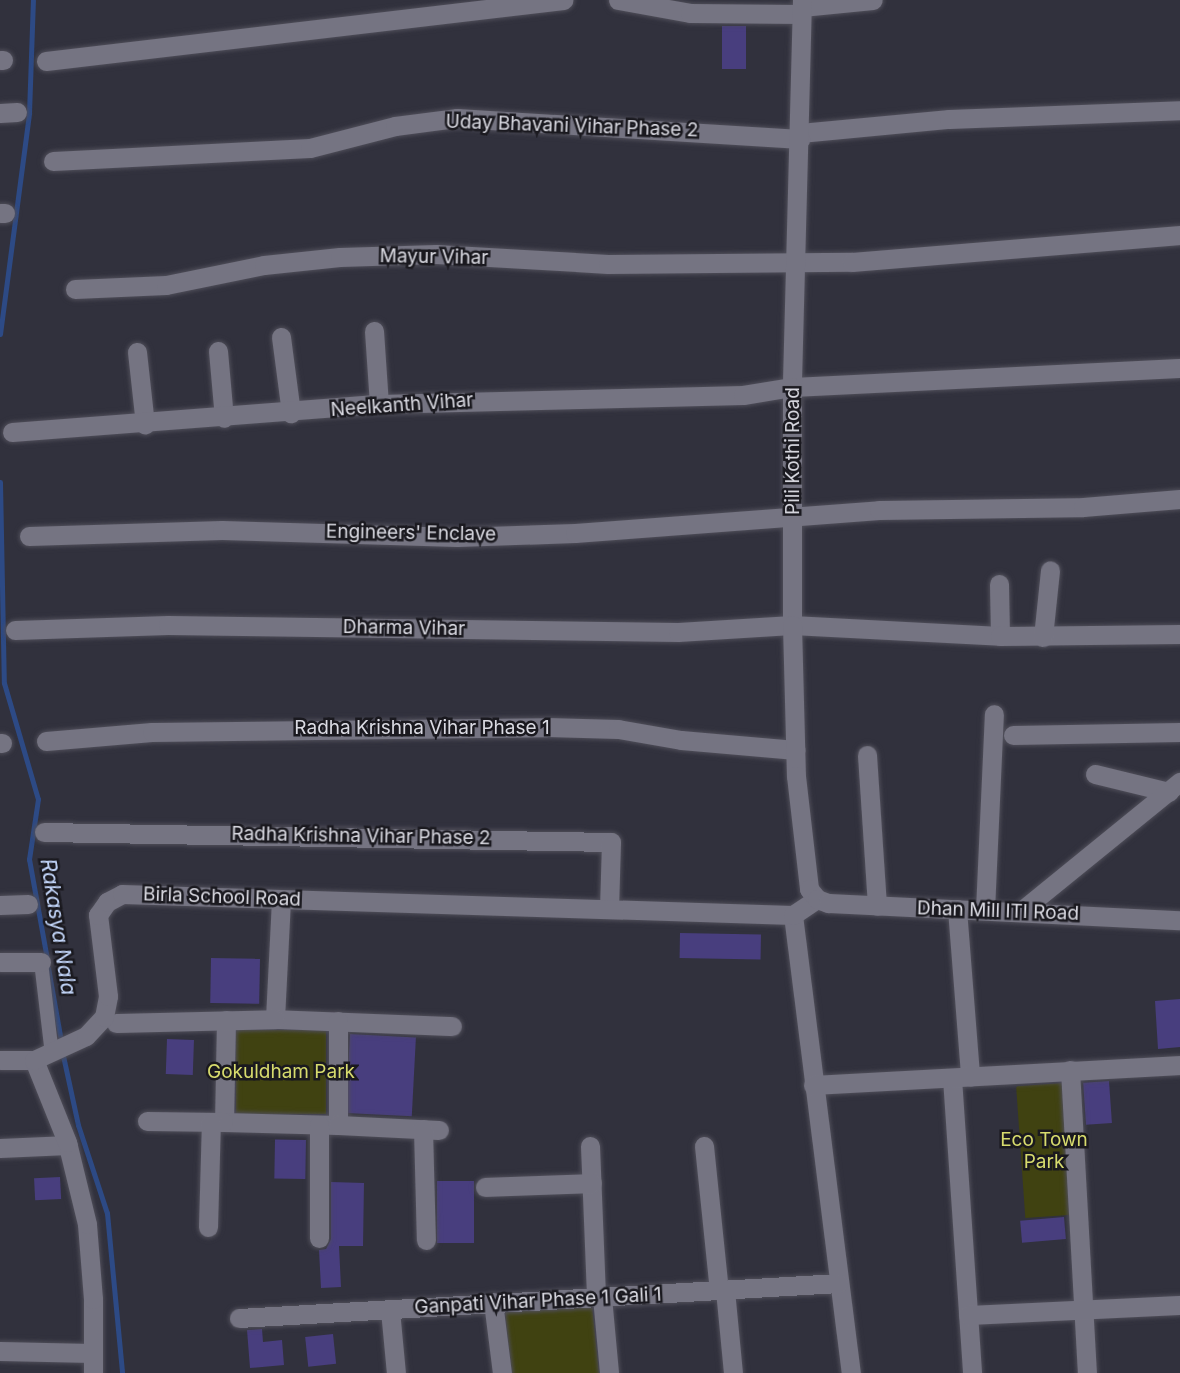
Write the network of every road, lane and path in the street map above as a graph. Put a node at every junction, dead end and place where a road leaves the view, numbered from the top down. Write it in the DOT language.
graph roads {
  1 [pos="562,0"];
  2 [pos="618,0"];
  3 [pos="873,0"];
  4 [pos="802,7"];
  5 [pos="46,61"];
  6 [pos="1180,110"];
  7 [pos="800,136"];
  8 [pos="53,161"];
  9 [pos="1180,234"];
  10 [pos="795,262"];
  11 [pos="75,289"];
  12 [pos="374,331"];
  13 [pos="281,337"];
  14 [pos="218,351"];
  15 [pos="137,352"];
  16 [pos="1180,368"];
  17 [pos="792,387"];
  18 [pos="379,404"];
  19 [pos="291,413"];
  20 [pos="224,418"];
  21 [pos="145,425"];
  22 [pos="12,432"];
  23 [pos="1180,499"];
  24 [pos="793,516"];
  25 [pos="29,536"];
  26 [pos="1050,570"];
  27 [pos="999,584"];
  28 [pos="792,625"];
  29 [pos="15,630"];
  30 [pos="1180,634"];
  31 [pos="1000,636"];
  32 [pos="1043,637"];
  33 [pos="994,714"];
  34 [pos="1180,732"];
  35 [pos="1013,735"];
  36 [pos="46,741"];
  37 [pos="796,750"];
  38 [pos="867,755"];
  39 [pos="1095,774"];
  40 [pos="1174,787"];
  41 [pos="44,832"];
  42 [pos="281,900"];
  43 [pos="817,900"];
  44 [pos="28,904"];
  45 [pos="0,905"];
  46 [pos="877,906"];
  47 [pos="609,908"];
  48 [pos="957,909"];
  49 [pos="985,910"];
  50 [pos="1021,911"];
  51 [pos="793,915"];
  52 [pos="1180,920"];
  53 [pos="0,962"];
  54 [pos="41,962"];
  55 [pos="226,1020"];
  56 [pos="275,1020"];
  57 [pos="338,1021"];
  58 [pos="116,1023"];
  59 [pos="452,1026"];
  60 [pos="53,1052"];
  61 [pos="0,1060"];
  62 [pos="1180,1065"];
  63 [pos="1070,1070"];
  64 [pos="961,1077"];
  65 [pos="813,1084"];
  66 [pos="147,1121"];
  67 [pos="218,1122"];
  68 [pos="328,1125"];
  69 [pos="68,1145"];
  70 [pos="590,1146"];
  71 [pos="704,1146"];
  72 [pos="0,1148"];
  73 [pos="592,1183"];
  74 [pos="485,1188"];
  75 [pos="208,1227"];
  76 [pos="319,1238"];
  77 [pos="426,1240"];
  78 [pos="838,1283"];
  79 [pos="722,1290"];
  80 [pos="599,1297"];
  81 [pos="493,1302"];
  82 [pos="1180,1305"];
  83 [pos="1084,1309"];
  84 [pos="390,1310"];
  85 [pos="968,1315"];
  86 [pos="239,1318"];
  87 [pos="0,1351"];
  88 [pos="92,1353"];
  89 [pos="93,1373"];
  90 [pos="396,1373"];
  91 [pos="502,1373"];
  92 [pos="609,1373"];
  93 [pos="733,1373"];
  94 [pos="851,1373"];
  95 [pos="972,1373"];
  96 [pos="1087,1373"];
  1 -- 5 [label="street"];
  2 -- 4 [label="street"];
  3 -- 4 [label="street"];
  4 -- 7 [label="street, Pili Kothi Road"];
  6 -- 7 [label="street, Uday Bhavani Vihar Phase 2"];
  7 -- 8 [label="street, Uday Bhavani Vihar Phase 2"];
  7 -- 10 [label="street, Pili Kothi Road"];
  9 -- 10 [label="street, Mayur Vihar"];
  10 -- 11 [label="street, Mayur Vihar"];
  10 -- 17 [label="street, Pili Kothi Road"];
  12 -- 18 [label="street"];
  13 -- 19 [label="street"];
  14 -- 20 [label="street"];
  15 -- 21 [label="street"];
  16 -- 17 [label="street, Neelkanth Vihar"];
  17 -- 18 [label="street, Neelkanth Vihar"];
  17 -- 24 [label="street, Pili Kothi Road"];
  18 -- 19 [label="street, Neelkanth Vihar"];
  19 -- 20 [label="street, Neelkanth Vihar"];
  20 -- 21 [label="street, Neelkanth Vihar"];
  21 -- 22 [label="street, Neelkanth Vihar"];
  23 -- 24 [label="street, Engineers' Enclave"];
  24 -- 25 [label="street, Engineers' Enclave"];
  24 -- 28 [label="street, Pili Kothi Road"];
  26 -- 32 [label="street"];
  27 -- 31 [label="street"];
  28 -- 29 [label="street, Dharma Vihar"];
  28 -- 31 [label="street, Dharma Vihar"];
  28 -- 37 [label="street, Pili Kothi Road"];
  30 -- 32 [label="street, Dharma Vihar"];
  31 -- 32 [label="street, Dharma Vihar"];
  33 -- 49 [label="street"];
  34 -- 35 [label="street"];
  36 -- 37 [label="street, Radha Krishna Vihar Phase 1"];
  37 -- 43 [label="street, Pili Kothi Road"];
  38 -- 46 [label="street"];
  39 -- 40 [label="street"];
  40 -- 50 [label="street"];
  41 -- 47 [label="street, Radha Krishna Vihar Phase 2"];
  42 -- 47 [label="street, Birla School Road"];
  42 -- 56 [label="street"];
  42 -- 60 [label="street, Birla School Road"];
  43 -- 46 [label="street, Dhan Mill ITI Road"];
  43 -- 51 [label="street"];
  44 -- 45 [label="street"];
  46 -- 48 [label="street, Dhan Mill ITI Road"];
  47 -- 51 [label="street, Birla School Road"];
  48 -- 49 [label="street, Dhan Mill ITI Road"];
  48 -- 64 [label="street"];
  49 -- 50 [label="street, Dhan Mill ITI Road"];
  50 -- 52 [label="street, Dhan Mill ITI Road"];
  51 -- 65 [label="street"];
  53 -- 54 [label="street"];
  54 -- 60 [label="street"];
  55 -- 56 [label="street"];
  55 -- 58 [label="street"];
  55 -- 67 [label="street"];
  56 -- 57 [label="street"];
  57 -- 59 [label="street"];
  57 -- 68 [label="street"];
  60 -- 61 [label="street"];
  60 -- 69 [label="street"];
  62 -- 63 [label="street"];
  63 -- 64 [label="street"];
  63 -- 83 [label="street"];
  64 -- 65 [label="street"];
  64 -- 85 [label="street"];
  65 -- 78 [label="street"];
  66 -- 67 [label="street"];
  67 -- 68 [label="street"];
  67 -- 75 [label="street"];
  68 -- 76 [label="street"];
  68 -- 77 [label="street"];
  69 -- 72 [label="street"];
  69 -- 88 [label="street"];
  70 -- 73 [label="street"];
  71 -- 79 [label="street"];
  73 -- 74 [label="street"];
  73 -- 80 [label="street"];
  78 -- 79 [label="street, Ganpati Vihar Phase 1 Gali 1"];
  78 -- 94 [label="street"];
  79 -- 80 [label="street, Ganpati Vihar Phase 1 Gali 1"];
  79 -- 93 [label="street"];
  80 -- 81 [label="street, Ganpati Vihar Phase 1 Gali 1"];
  80 -- 92 [label="street"];
  81 -- 84 [label="street, Ganpati Vihar Phase 1 Gali 1"];
  81 -- 91 [label="street"];
  82 -- 83 [label="street"];
  83 -- 85 [label="street"];
  83 -- 96 [label="street"];
  84 -- 86 [label="street, Ganpati Vihar Phase 1 Gali 1"];
  84 -- 90 [label="street"];
  85 -- 95 [label="street"];
  87 -- 88 [label="street"];
  88 -- 89 [label="street"];
}
